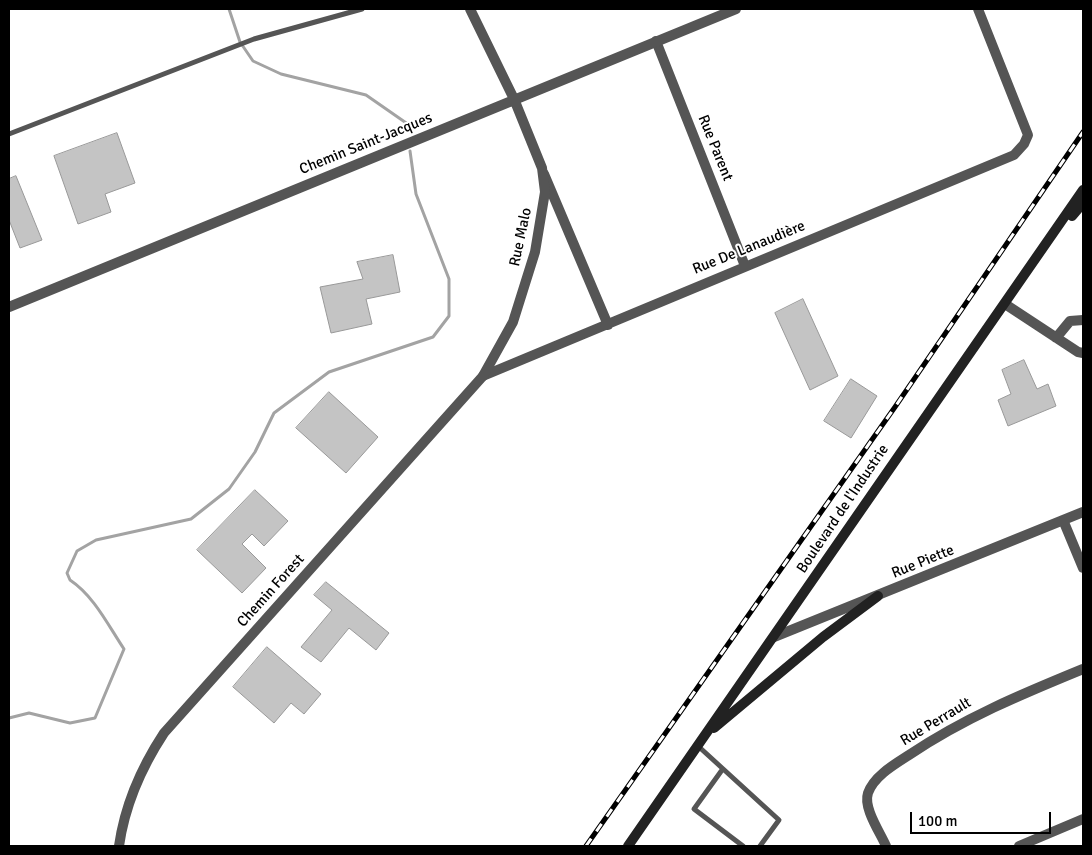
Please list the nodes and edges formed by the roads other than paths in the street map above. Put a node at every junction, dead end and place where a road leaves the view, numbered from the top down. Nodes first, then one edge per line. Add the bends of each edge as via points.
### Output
1 (362, 9) edge
2 (470, 9) edge
3 (736, 9) edge
4 (978, 9) edge
5 (656, 41) junction
6 (514, 99) junction
7 (9, 134) edge
8 (542, 168) junction
9 (1083, 190) edge
10 (1083, 203) edge
11 (745, 266) junction
12 (1031, 268) junction
13 (1005, 304) junction
14 (9, 307) edge
15 (1083, 320) edge
16 (608, 325) junction
17 (1056, 338) junction
18 (1080, 353) edge
19 (483, 376) junction
20 (1083, 512) edge
21 (1064, 520) junction
22 (1083, 568) edge
23 (878, 596) junction
24 (774, 637) junction
25 (1083, 669) edge
26 (706, 735) junction
27 (698, 746) junction
28 (722, 770) junction
29 (1083, 819) edge
30 (119, 846) edge
31 (628, 846) edge
32 (743, 846) edge
33 (760, 846) edge
34 (886, 846) edge
35 (1019, 846) edge

1 - 7 lane via 254,39
2 - 6 street, Rue Malo
3 - 5 street, Chemin Saint-Jacques
4 - 11 street, Rue De Lanaudière via 1026,128 1028,135 1024,144 1014,155
5 - 6 street, Chemin Saint-Jacques
5 - 11 street, Rue Parent
6 - 8 street, Rue Malo
6 - 14 street, Chemin Saint-Jacques
8 - 16 street
8 - 19 street, Rue Malo via 545,192 528,277 513,322
9 - 12 main road, Boulevard de l'Industrie
10 - 12 main road
11 - 16 street, Rue De Lanaudière
12 - 13 main road, Boulevard de l'Industrie
13 - 17 street
13 - 24 main road, Boulevard de l'Industrie
15 - 17 street via 1070,321
16 - 19 street, Rue De Lanaudière
17 - 18 street
19 - 30 street, Chemin Forest via 164,732 149,754 132,791
20 - 21 street, Rue Piette
21 - 22 street
21 - 23 street, Rue Piette
23 - 24 street, Rue Piette
23 - 26 main road via 823,637
24 - 26 main road, Boulevard de l'Industrie
25 - 34 street, Rue Perrault via 964,720 893,765 868,794 867,803
26 - 27 main road, Boulevard de l'Industrie
27 - 28 lane
27 - 31 main road, Boulevard de l'Industrie
28 - 32 lane via 694,808
28 - 33 lane via 779,820
29 - 35 street

